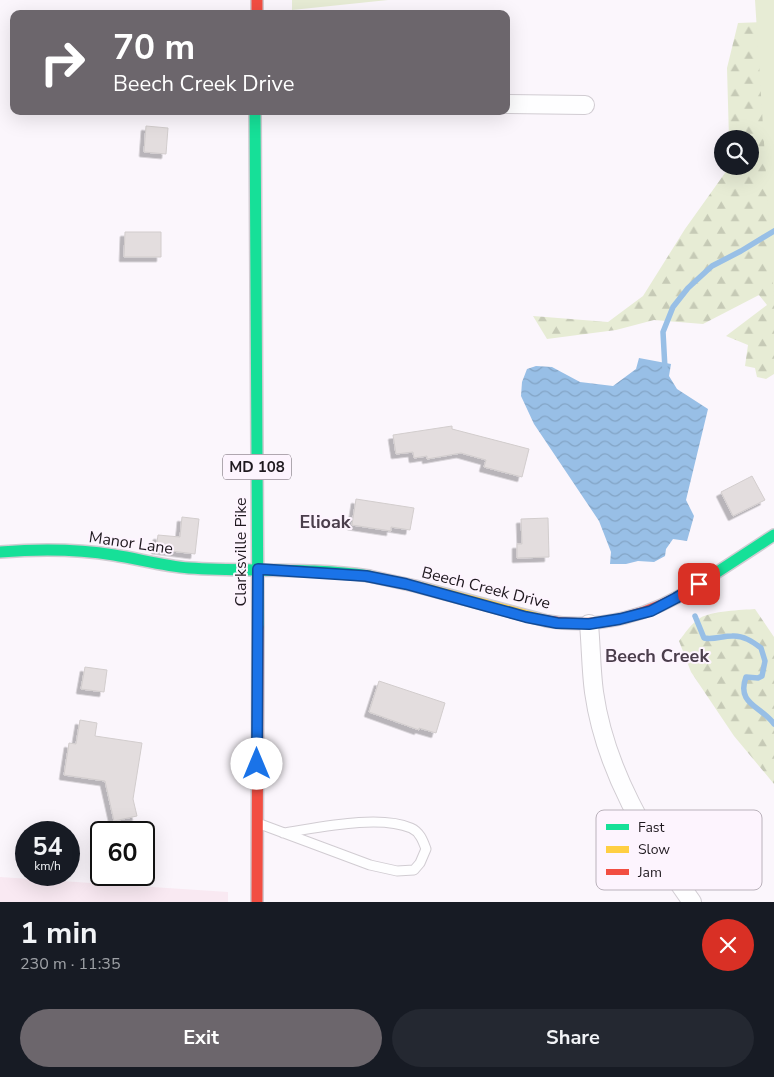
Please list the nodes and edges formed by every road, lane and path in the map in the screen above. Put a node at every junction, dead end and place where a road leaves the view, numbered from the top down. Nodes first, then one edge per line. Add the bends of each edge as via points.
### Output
1 (510, 104) edge
2 (584, 105) dead end
3 (255, 115) edge
4 (774, 535) edge
5 (0, 552) edge
6 (258, 569) junction
7 (589, 624) junction
8 (634, 810) edge
9 (257, 823) junction
10 (283, 833) junction
11 (684, 890) edge
12 (257, 902) edge
13 (692, 902) edge

1 - 2 street
3 - 6 main road, Clarksville Pike / MD 108
4 - 7 main road, Beech Creek Drive via 651,611
5 - 6 main road, Manor Lane via 23,549 111,555 187,568
6 - 7 main road, Beech Creek Drive via 366,576 526,617 557,623
6 - 9 main road, Clarksville Pike / MD 108
7 - 8 street via 594,693 602,729
9 - 10 lane
9 - 12 main road, Clarksville Pike / MD 108
10 - 10 lane via 370,865 397,871 414,870 426,849 422,837 412,828 368,821
11 - 13 street

